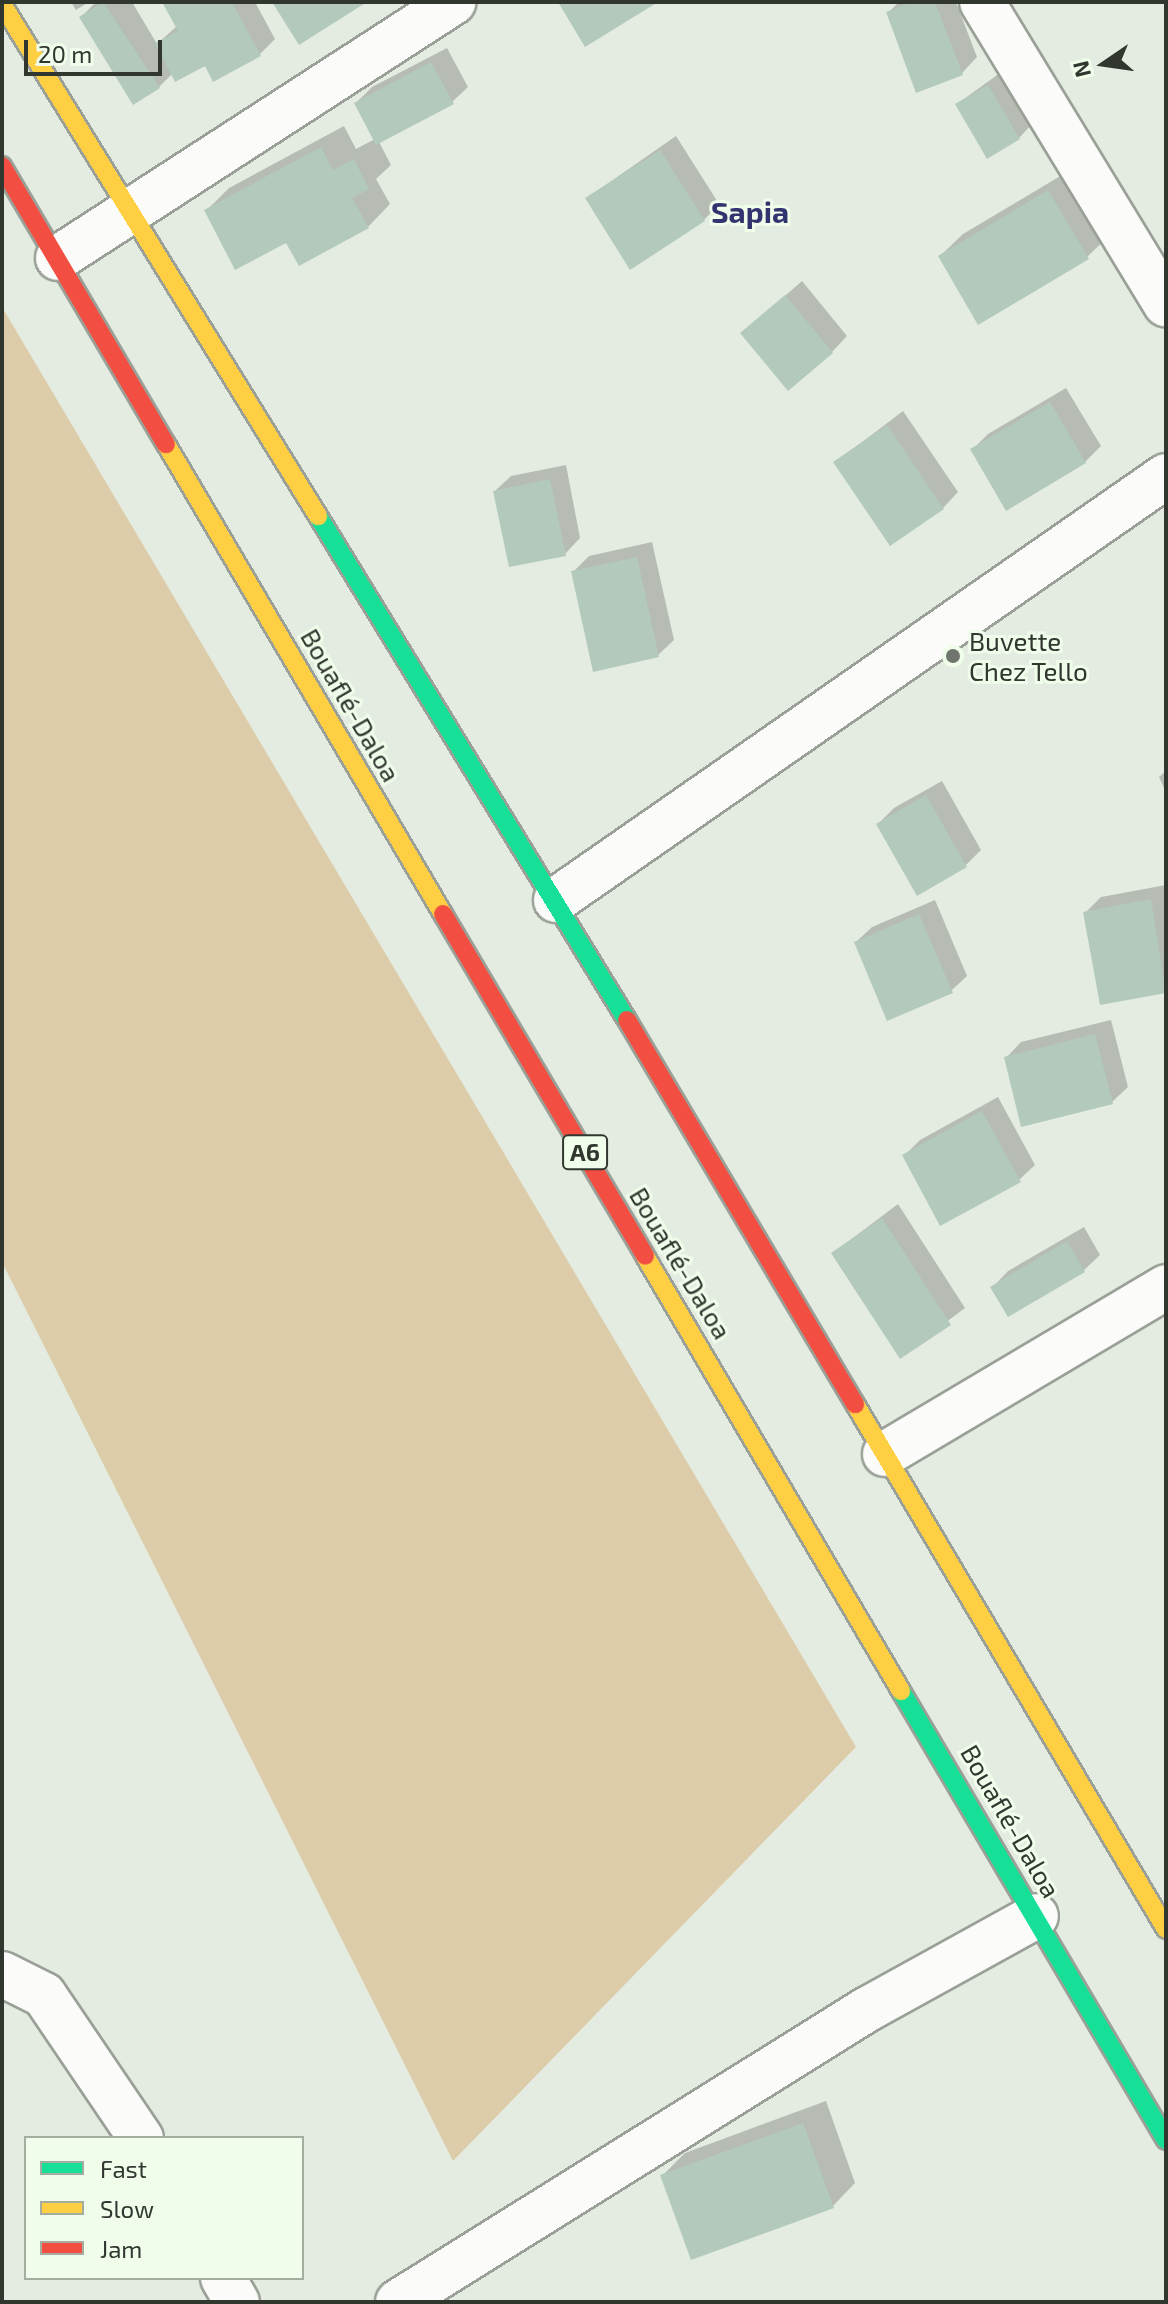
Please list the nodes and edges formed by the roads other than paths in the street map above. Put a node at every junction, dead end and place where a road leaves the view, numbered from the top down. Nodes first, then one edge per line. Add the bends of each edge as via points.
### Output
1 (453, 2) edge
2 (982, 2) edge
3 (2, 4) edge
4 (2, 166) edge
5 (126, 210) junction
6 (58, 258) junction
7 (1166, 305) edge
8 (1166, 476) edge
9 (556, 900) junction
10 (1166, 1287) edge
11 (885, 1454) junction
12 (1036, 1916) junction
13 (1166, 1929) edge
14 (2, 1974) edge
15 (140, 2136) edge
16 (1166, 2140) edge
17 (224, 2280) edge
18 (237, 2302) edge
19 (398, 2302) edge

1 - 5 street
2 - 7 street
3 - 5 highway
4 - 6 highway, Bouaflé-Daloa / A6
5 - 6 street
5 - 9 highway
6 - 12 highway, Bouaflé-Daloa / A6
8 - 9 street
9 - 11 highway
10 - 11 street
11 - 13 highway
12 - 16 highway, Bouaflé-Daloa / A6
12 - 19 street via 866,2010
14 - 15 street via 44,1995
17 - 18 street

